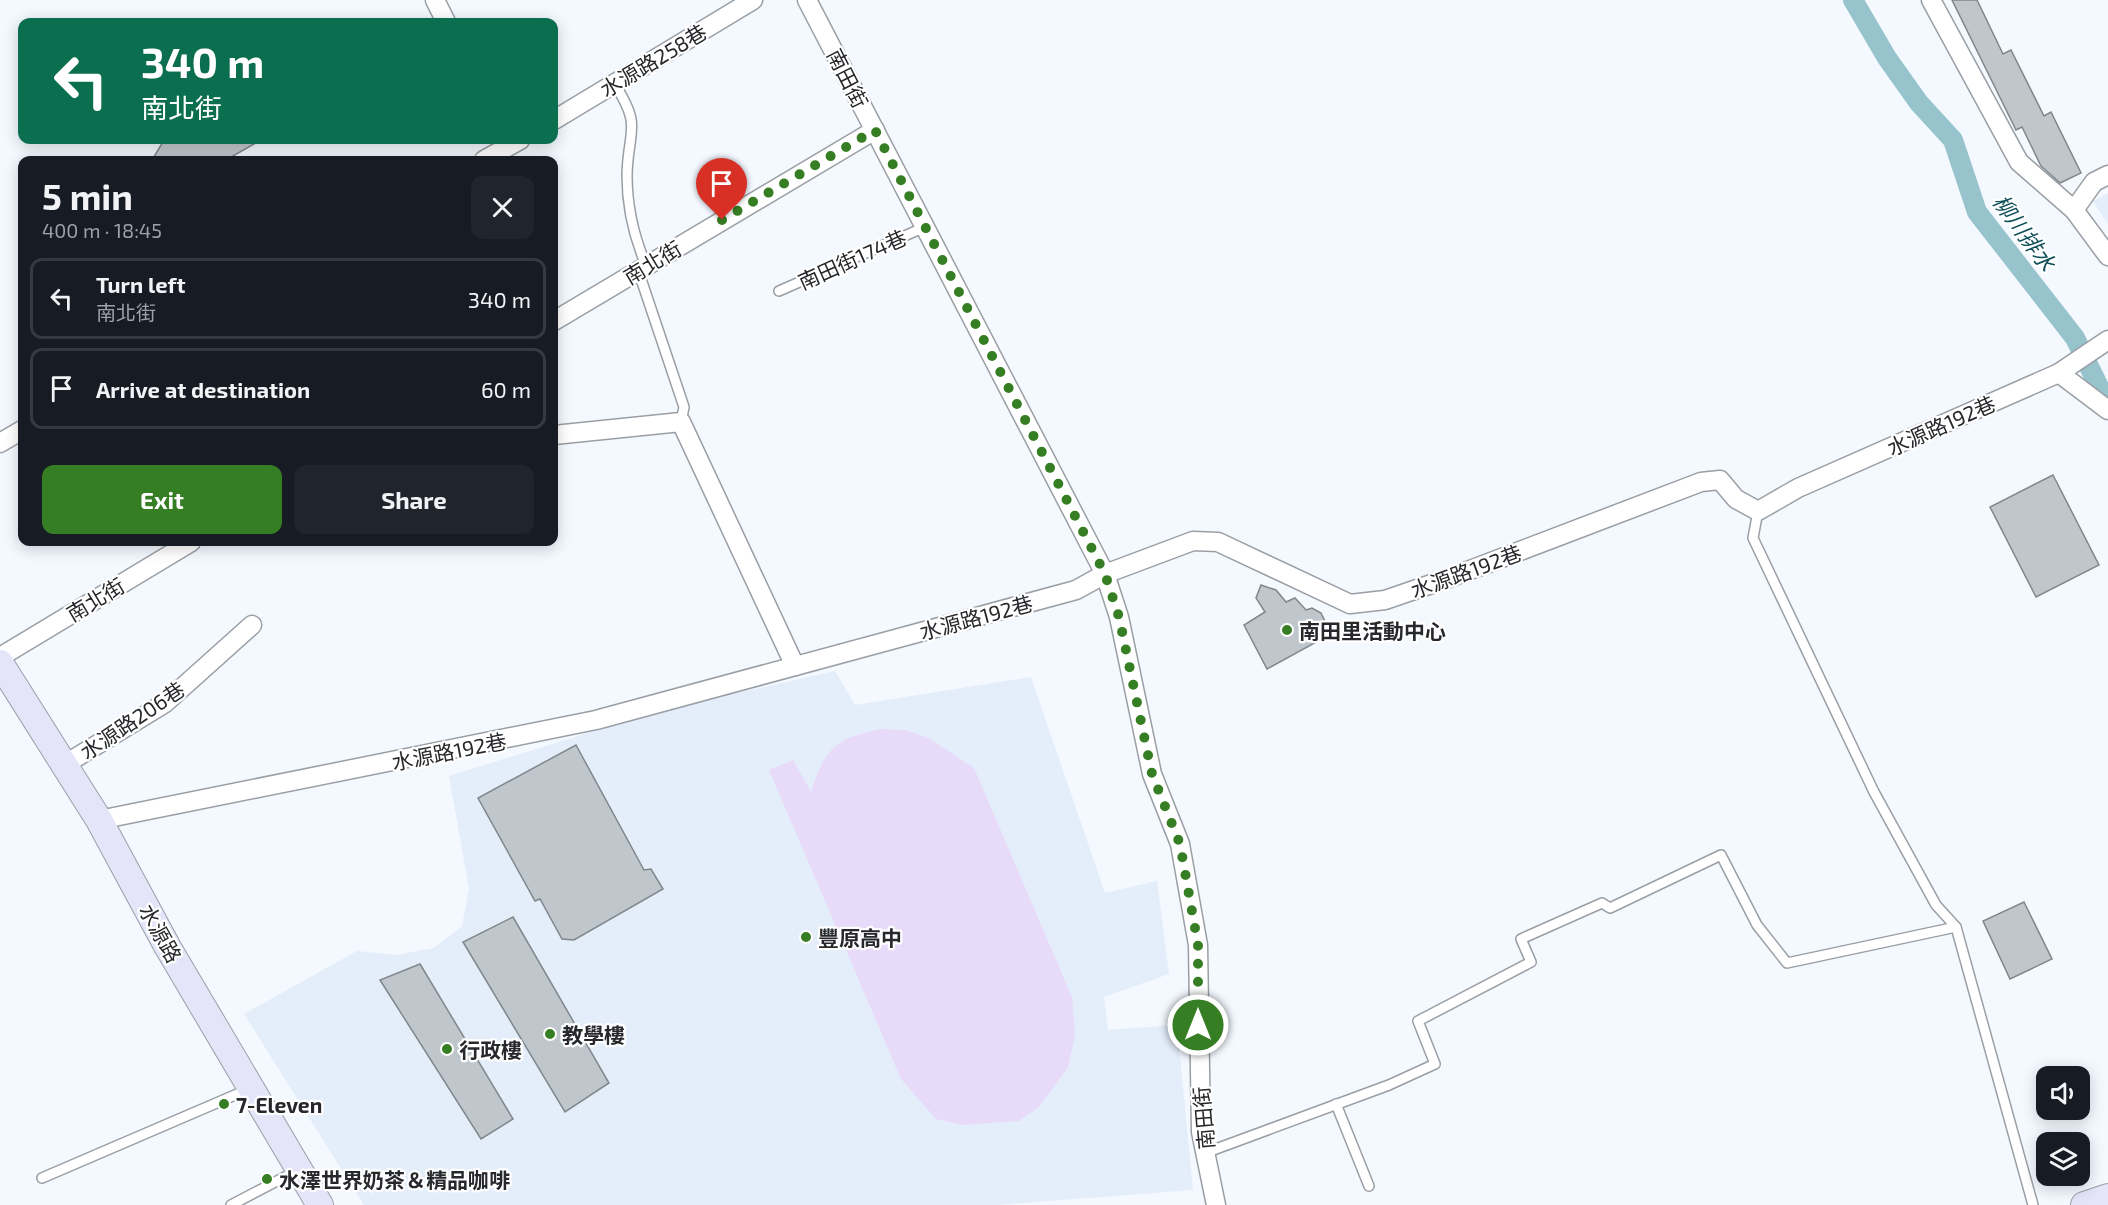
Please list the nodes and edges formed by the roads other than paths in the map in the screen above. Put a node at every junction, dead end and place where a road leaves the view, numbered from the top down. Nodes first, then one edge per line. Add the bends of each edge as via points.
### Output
1 (435, 0) edge
2 (753, 0) edge
3 (807, 0) edge
4 (1931, 0) edge
5 (444, 18) edge
6 (614, 83) junction
7 (558, 118) edge
8 (875, 130) junction
9 (510, 144) edge
10 (491, 156) edge
11 (2108, 175) edge
12 (2074, 210) junction
13 (925, 227) junction
14 (2108, 256) edge
15 (642, 268) junction
16 (779, 291) dead end
17 (558, 319) edge
18 (2108, 340) edge
19 (2059, 373) junction
20 (2108, 410) edge
21 (681, 422) junction
22 (18, 432) edge
23 (558, 435) edge
24 (0, 443) edge
25 (1758, 510) junction
26 (184, 546) edge
27 (1105, 574) junction
28 (252, 626) dead end
29 (0, 657) edge
30 (0, 663) edge
31 (795, 666) junction
32 (64, 765) junction
33 (99, 820) junction
34 (1956, 927) junction
35 (251, 1089) junction
36 (1336, 1104) junction
37 (1205, 1153) junction
38 (299, 1169) junction
39 (42, 1178) dead end
40 (1369, 1186) dead end
41 (2108, 1197) edge
42 (231, 1205) edge
43 (321, 1205) edge
44 (1216, 1205) edge
45 (2033, 1205) edge
46 (2084, 1205) edge

1 - 5 street
2 - 6 street, 水源路258巷
3 - 8 street, 南田街
4 - 12 street via 2019,162
6 - 7 street, 水源路258巷
6 - 15 lane via 633,121 627,175
8 - 13 street, 南田街
8 - 15 street, 南北街
9 - 10 street
11 - 12 street via 2094,182
12 - 14 street
13 - 16 lane, 南田街174巷
13 - 27 street, 南田街
15 - 17 street, 南北街
15 - 21 lane via 684,407
18 - 19 street, 水源路192巷
19 - 20 street
19 - 25 street, 水源路192巷 via 1798,488
21 - 23 street
21 - 31 street
22 - 24 street
25 - 27 street, 水源路192巷 via 1736,499 1720,480 1701,482 1449,578 1385,600 1350,604 1218,542 1193,541
25 - 34 lane via 1753,538 1874,792 1936,904
26 - 29 street, 南北街
27 - 31 street, 水源路192巷 via 1076,590
27 - 37 street, 南田街 via 1119,617 1152,774 1180,844 1198,945 1198,1045
28 - 32 street, 水源路206巷 via 165,703
30 - 32 street, 水源路
31 - 33 street, 水源路192巷 via 596,720
32 - 33 street, 水源路
33 - 35 street, 水源路
34 - 36 lane via 1787,963 1757,925 1721,855 1610,908 1602,903 1521,939 1531,962 1418,1021 1435,1064
34 - 45 lane
35 - 38 street, 水源路
35 - 39 lane
36 - 37 lane
36 - 40 lane
37 - 44 street, 南田街
38 - 42 lane
38 - 43 street, 水源路
41 - 46 street

